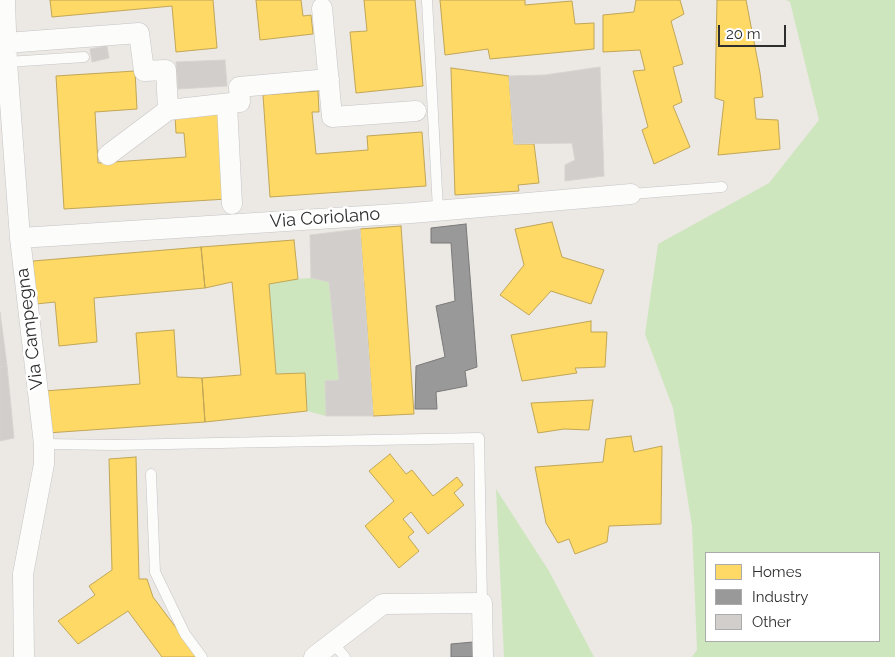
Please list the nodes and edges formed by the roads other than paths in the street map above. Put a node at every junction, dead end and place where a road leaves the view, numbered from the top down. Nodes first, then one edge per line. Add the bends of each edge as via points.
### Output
1 (5, 0) edge
2 (427, 0) edge
3 (322, 8) dead end
4 (6, 53) junction
5 (84, 57) dead end
6 (329, 79) junction
7 (227, 104) junction
8 (168, 110) junction
9 (416, 111) dead end
10 (108, 154) dead end
11 (722, 187) dead end
12 (631, 194) joint
13 (232, 204) dead end
14 (438, 210) junction
15 (20, 238) junction
16 (44, 444) junction
17 (151, 474) dead end
18 (482, 603) junction
19 (339, 650) edge
20 (24, 657) edge
21 (202, 657) edge
22 (314, 657) edge
23 (483, 657) edge

1 - 4 street, Via Campegna
2 - 14 lane
3 - 6 street
4 - 5 lane
4 - 8 street via 139,33 144,71 166,70
4 - 15 street, Via Campegna
6 - 7 street via 239,87 240,102
6 - 9 street via 332,117
7 - 8 street
7 - 13 street
8 - 10 street
11 - 12 lane
12 - 14 street, Via Coriolano
14 - 15 street, Via Coriolano
15 - 16 street, Via Campegna
16 - 18 lane via 479,438
16 - 20 street, Via Campegna via 44,464 23,574
17 - 21 lane via 154,572 185,634
18 - 19 street via 383,604
18 - 23 street
19 - 22 street

